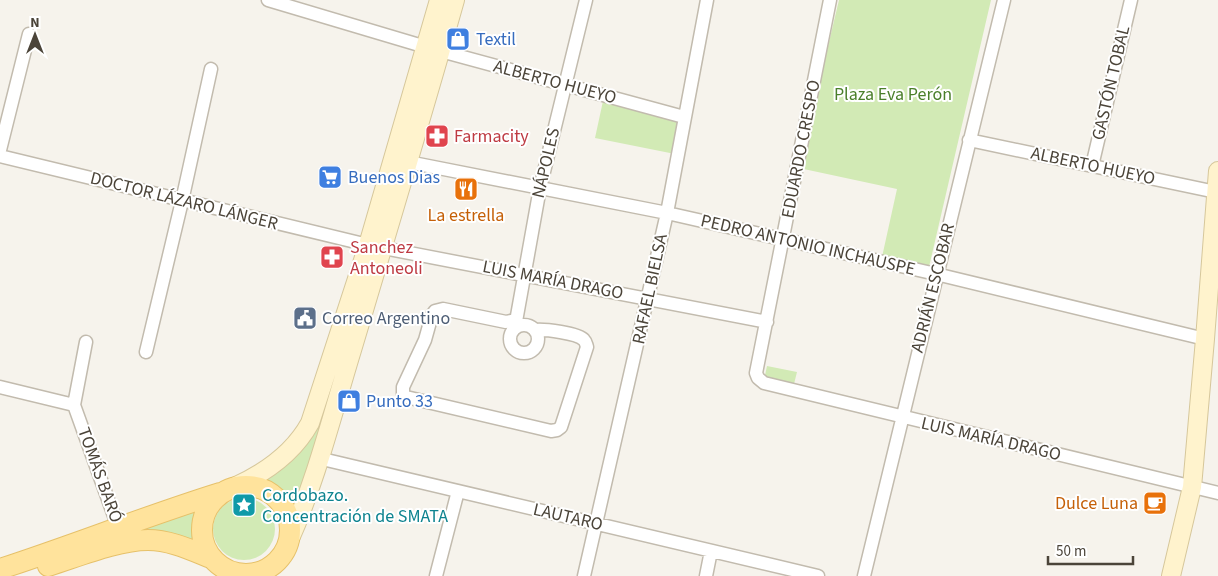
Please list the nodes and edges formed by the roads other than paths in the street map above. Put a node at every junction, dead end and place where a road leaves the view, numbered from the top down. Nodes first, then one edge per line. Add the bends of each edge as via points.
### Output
1 (268, 0) edge
2 (439, 0) edge
3 (455, 0) edge
4 (586, 0) edge
5 (706, 0) edge
6 (830, 0) edge
7 (1004, 0) edge
8 (1131, 0) edge
9 (307, 5) edge
10 (29, 34) dead end
11 (433, 49) junction
12 (210, 69) dead end
13 (564, 85) junction
14 (684, 117) junction
15 (969, 140) junction
16 (0, 150) edge
17 (0, 156) edge
18 (408, 162) junction
19 (1092, 166) junction
20 (1218, 171) edge
21 (540, 188) junction
22 (1216, 192) junction
23 (182, 201) junction
24 (666, 213) junction
25 (784, 240) junction
26 (375, 247) junction
27 (523, 274) junction
28 (936, 274) junction
29 (1213, 291) edge
30 (648, 299) junction
31 (768, 322) junction
32 (515, 324) junction
33 (535, 330) junction
34 (1206, 339) junction
35 (86, 342) dead end
36 (146, 352) dead end
37 (764, 384) joint
38 (0, 387) edge
39 (74, 405) junction
40 (902, 418) junction
41 (318, 458) junction
42 (1192, 487) junction
43 (227, 490) junction
44 (458, 491) junction
45 (1218, 493) edge
46 (596, 524) junction
47 (118, 527) junction
48 (132, 542) junction
49 (288, 546) junction
50 (711, 551) junction
51 (216, 566) edge
52 (0, 569) edge
53 (17, 576) edge
54 (284, 576) edge
55 (436, 576) edge
56 (584, 576) edge
57 (706, 576) edge
58 (818, 576) edge
59 (864, 576) edge
60 (1172, 576) edge

1 - 9 street, ALBERTO HUEYO
2 - 11 main road
3 - 11 main road
4 - 13 street, NÁPOLES
5 - 14 street, RAFAEL BIELSA
6 - 25 street, EDUARDO CRESPO
7 - 15 street, ADRIÁN ESCOBAR
8 - 19 street, GASTÓN TOBAL
9 - 11 street, ALBERTO HUEYO
10 - 16 street
11 - 13 street, ALBERTO HUEYO
11 - 18 main road
11 - 26 main road
12 - 23 street
13 - 14 street, ALBERTO HUEYO
13 - 21 street, NÁPOLES
14 - 24 street, RAFAEL BIELSA
15 - 19 street, ALBERTO HUEYO
15 - 28 street, ADRIÁN ESCOBAR
17 - 23 street, DOCTOR LÁZARO LÁNGER
18 - 21 street, PEDRO ANTONIO INCHAUSPE
18 - 26 main road
19 - 22 street, ALBERTO HUEYO
20 - 22 main road
21 - 24 street, PEDRO ANTONIO INCHAUSPE
21 - 27 street, NÁPOLES
22 - 29 main road
23 - 26 street, DOCTOR LÁZARO LÁNGER
23 - 36 street
24 - 25 street, PEDRO ANTONIO INCHAUSPE
24 - 30 street, RAFAEL BIELSA
25 - 28 street, PEDRO ANTONIO INCHAUSPE
25 - 31 street, EDUARDO CRESPO
26 - 27 street, LUIS MARÍA DRAGO
26 - 41 main road
26 - 43 main road via 304,432 270,468
27 - 30 street, LUIS MARÍA DRAGO
27 - 32 street, NÁPOLES
28 - 34 street, PEDRO ANTONIO INCHAUSPE
28 - 40 street, ADRIÁN ESCOBAR
29 - 34 main road
30 - 31 street, LUIS MARÍA DRAGO
30 - 46 street, RAFAEL BIELSA
31 - 37 street, EDUARDO CRESPO via 756,373
32 - 33 street
32 - 33 street, NÁPOLES via 510,336 511,346 523,353 535,347 538,338
32 - 33 street via 443,309 435,311 402,394 557,430 561,427 587,347 580,337
34 - 42 main road
35 - 39 street
37 - 40 street, LUIS MARÍA DRAGO
38 - 39 street
39 - 47 street, TOMÁS BARÓ
40 - 42 street, LUIS MARÍA DRAGO
40 - 59 street, ADRIÁN ESCOBAR
41 - 44 street, LAUTARO
41 - 49 main road
42 - 45 street, LUIS MARÍA DRAGO
42 - 60 main road
43 - 47 main road
43 - 49 main road via 256,487 275,496 290,522
43 - 51 main road via 209,506 201,526 204,547
44 - 46 street, LAUTARO
44 - 55 street
46 - 50 street, LAUTARO
46 - 56 street, RAFAEL BIELSA
47 - 48 street, TOMÁS BARÓ
47 - 52 main road
48 - 51 main road via 166,542 191,549
48 - 53 main road
49 - 51 main road via 275,564 250,574
49 - 54 main road
50 - 57 street
50 - 58 street, LAUTARO

